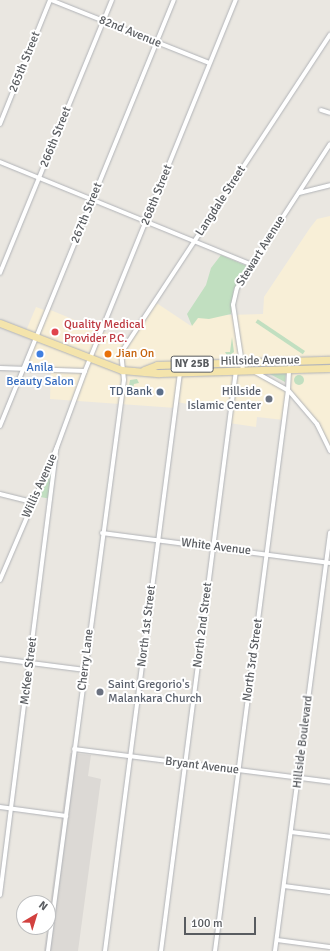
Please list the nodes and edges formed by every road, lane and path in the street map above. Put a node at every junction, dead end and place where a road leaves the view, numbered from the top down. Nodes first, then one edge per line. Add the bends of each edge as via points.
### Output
1 (51, 0) edge
2 (112, 0) edge
3 (174, 0) edge
4 (236, 0) edge
5 (103, 21) junction
6 (330, 35) edge
7 (157, 43) junction
8 (209, 63) junction
9 (321, 110) dead end
10 (330, 113) edge
11 (0, 124) edge
12 (330, 144) edge
13 (0, 162) edge
14 (39, 178) junction
15 (330, 185) edge
16 (299, 193) junction
17 (93, 200) junction
18 (146, 221) junction
19 (194, 241) junction
20 (250, 264) junction
21 (0, 274) edge
22 (0, 323) edge
23 (36, 337) junction
24 (90, 359) junction
25 (330, 360) edge
26 (242, 361) junction
27 (0, 368) edge
28 (289, 368) junction
29 (330, 368) edge
30 (23, 370) junction
31 (122, 370) junction
32 (143, 370) junction
33 (242, 370) junction
34 (85, 371) junction
35 (180, 373) junction
36 (288, 390) junction
37 (77, 391) joint
38 (0, 426) edge
39 (57, 447) junction
40 (330, 451) edge
41 (0, 494) edge
42 (32, 502) junction
43 (102, 533) junction
44 (330, 533) edge
45 (159, 540) junction
46 (213, 547) junction
47 (267, 554) junction
48 (328, 563) edge
49 (0, 580) edge
50 (0, 659) edge
51 (30, 663) junction
52 (84, 670) junction
53 (74, 749) junction
54 (130, 756) junction
55 (185, 763) junction
56 (240, 770) junction
57 (298, 778) junction
58 (330, 782) edge
59 (0, 807) edge
60 (11, 808) junction
61 (66, 816) junction
62 (291, 832) junction
63 (330, 837) edge
64 (284, 886) junction
65 (330, 892) edge
66 (0, 895) edge
67 (277, 940) junction
68 (330, 947) edge
69 (48, 951) edge
70 (105, 951) edge
71 (161, 951) edge
72 (215, 951) edge
73 (276, 951) edge

1 - 5 street, 82nd Avenue
1 - 11 street, 265th Street
2 - 5 street, 266th Street
3 - 7 street, 267th Street
4 - 8 street, 268th Street
5 - 7 street, 82nd Avenue
5 - 14 street, 266th Street
6 - 19 street, Langdale Street
7 - 8 street, 82nd Avenue
7 - 17 street, 267th Street
8 - 18 street, 268th Street
9 - 10 street
12 - 16 street, Stewart Avenue
13 - 14 street
14 - 17 street
14 - 21 street, 266th Street
15 - 16 street
16 - 20 street, Stewart Avenue
17 - 18 street
17 - 23 street, 267th Street
18 - 19 street
18 - 24 street, 268th Street
19 - 20 street
19 - 31 street, Langdale Street via 121,352
20 - 26 street, Stewart Avenue via 237,288 233,305
22 - 23 main road, Hillside Avenue / NY 25B
23 - 24 main road, Hillside Avenue / NY 25B
23 - 30 street, 267th Street
24 - 31 main road, Hillside Avenue / NY 25B
24 - 34 street, 268th Street
25 - 26 main road, Hillside Avenue / NY 25B
26 - 32 main road, Hillside Avenue / NY 25B via 157,365
26 - 33 street, Stewart Avenue
27 - 30 street
28 - 29 main road, Hillside Avenue / NY 25B
28 - 33 main road, Hillside Avenue / NY 25B
28 - 36 street, North 3rd Street
30 - 34 street
30 - 38 street, 267th Street
31 - 32 main road, Hillside Avenue / NY 25B
31 - 43 street, Cherry Lane via 124,380
32 - 35 main road, Hillside Avenue / NY 25B
33 - 35 main road, Hillside Avenue / NY 25B
33 - 36 street
33 - 46 street, North 2nd Street
34 - 37 street, 268th Street
35 - 45 street, North 1st Street
36 - 40 street via 317,424
36 - 47 street, North 3rd Street
37 - 39 street, Willis Avenue
39 - 42 street, Willis Avenue
39 - 51 street, McKee Street
41 - 42 street
42 - 49 street, Willis Avenue
43 - 45 street, White Avenue
43 - 52 street, Cherry Lane
44 - 48 street, Hillside Boulevard
45 - 46 street, White Avenue
45 - 54 street, North 1st Street
46 - 47 street, White Avenue
46 - 55 street, North 2nd Street
47 - 48 street, White Avenue
47 - 56 street, North 3rd Street
48 - 57 street, Hillside Boulevard
50 - 51 street
51 - 52 street
51 - 60 street, McKee Street
52 - 53 street, Cherry Lane
53 - 54 street, Bryant Avenue
53 - 61 street, Cherry Lane
54 - 55 street, Bryant Avenue
54 - 70 street, North 1st Street
55 - 56 street, Bryant Avenue
55 - 71 street, North 2nd Street
56 - 57 street, Bryant Avenue
56 - 72 street, North 3rd Street
57 - 58 street, Bryant Avenue
57 - 62 street, Hillside Boulevard
59 - 60 street
60 - 61 street
60 - 66 street, McKee Street
61 - 69 street, Cherry Lane
62 - 63 street
62 - 64 street, Hillside Boulevard
64 - 65 street
64 - 67 street, Hillside Boulevard
67 - 68 street
67 - 73 street, Hillside Boulevard

